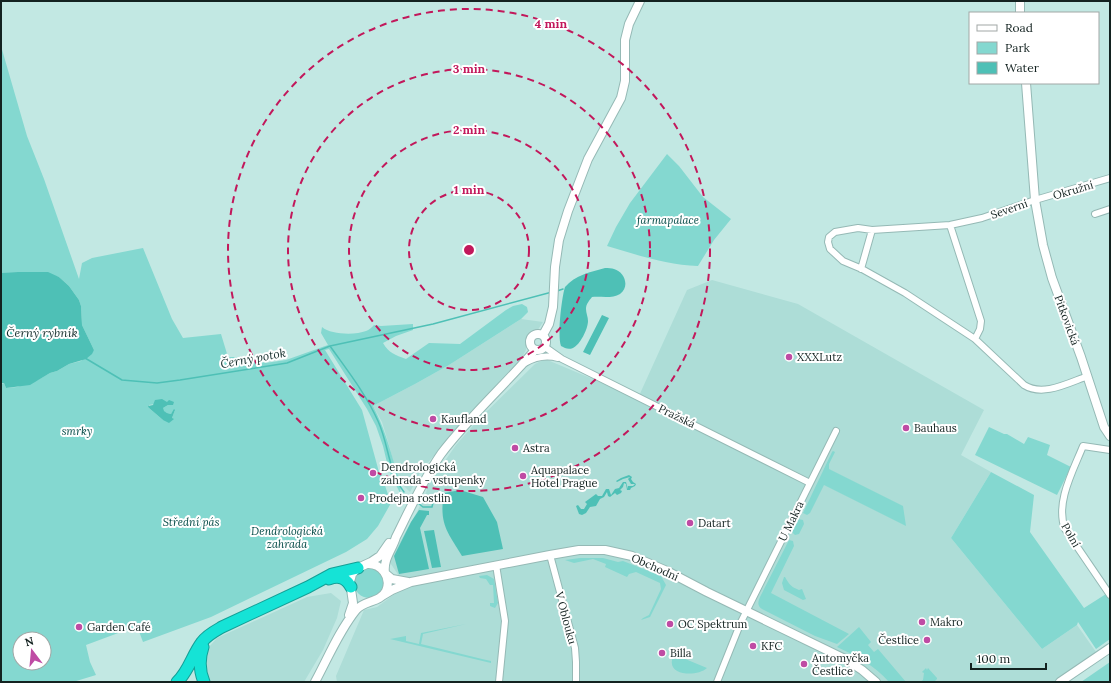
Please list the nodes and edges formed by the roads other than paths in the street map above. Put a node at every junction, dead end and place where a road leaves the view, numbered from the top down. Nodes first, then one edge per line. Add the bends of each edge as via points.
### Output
1 (640, 1) edge
2 (1020, 1) edge
3 (1020, 12) edge
4 (1026, 84) edge
5 (1110, 178) edge
6 (1035, 200) junction
7 (1110, 209) edge
8 (1095, 214) dead end
9 (950, 225) junction
10 (872, 230) junction
11 (860, 269) junction
12 (543, 335) junction
13 (974, 339) junction
14 (545, 347) junction
15 (535, 350) junction
16 (562, 359) junction
17 (520, 367) junction
18 (1088, 376) junction
19 (1107, 425) edge
20 (836, 431) dead end
21 (1110, 436) edge
22 (1110, 450) edge
23 (810, 483) junction
24 (396, 537) junction
25 (550, 555) junction
26 (496, 565) junction
27 (362, 566) junction
28 (386, 574) junction
29 (411, 582) junction
30 (308, 587) junction
31 (351, 588) junction
32 (1110, 595) edge
33 (382, 596) junction
34 (372, 601) junction
35 (747, 611) junction
36 (346, 625) junction
37 (217, 630) junction
38 (1110, 648) edge
39 (177, 682) edge
40 (204, 682) edge
41 (315, 682) edge
42 (499, 682) edge
43 (576, 682) edge
44 (717, 682) edge
45 (876, 682) edge
46 (1060, 682) edge

1 - 12 street via 624,40 625,81 621,98 588,159 558,240 550,322
2 - 3 street
4 - 6 street, Pitkovická
5 - 6 street, Okružní
6 - 9 street, Severní via 982,218
6 - 18 street, Pitkovická via 1052,278
7 - 8 street
9 - 10 street, Severní
9 - 13 street via 981,321
10 - 11 street
10 - 11 street, Severní via 858,228 835,232 829,237 830,249 842,261
11 - 13 street via 905,293
12 - 14 street via 546,340
12 - 15 street via 537,334 531,338 531,346
13 - 18 street via 1024,385 1037,391
14 - 15 street
14 - 16 street, Pražská
15 - 17 street
16 - 17 street via 539,357
16 - 23 street, Pražská
17 - 24 street via 470,419 441,454 424,480
18 - 19 street, Pitkovická
19 - 21 street, Pitkovická
20 - 23 street, U Makra
22 - 32 street, Polní via 1082,446 1064,498 1061,519 1065,529
23 - 35 street, U Makra
24 - 27 street via 380,556
24 - 28 street via 386,561
25 - 26 street, Obchodní
25 - 35 street, Obchodní via 579,550 605,550 632,556
25 - 43 street, V Oblouku via 575,648
26 - 29 street, Obchodní
26 - 42 street via 505,621
27 - 28 street via 377,566
27 - 30 highway via 336,572
27 - 31 street via 351,577
28 - 29 street, Obchodní via 392,579
28 - 33 street via 388,582
29 - 33 street, Obchodní
30 - 31 highway via 337,576 344,579
30 - 37 highway
31 - 34 street via 356,596
31 - 36 street via 353,604
33 - 34 street
34 - 36 street via 357,609
35 - 44 street, U Makra
35 - 45 street, Obchodní via 846,659
36 - 41 street
37 - 39 highway via 203,641 188,669
37 - 40 highway via 206,642 201,654 200,667
38 - 46 street

